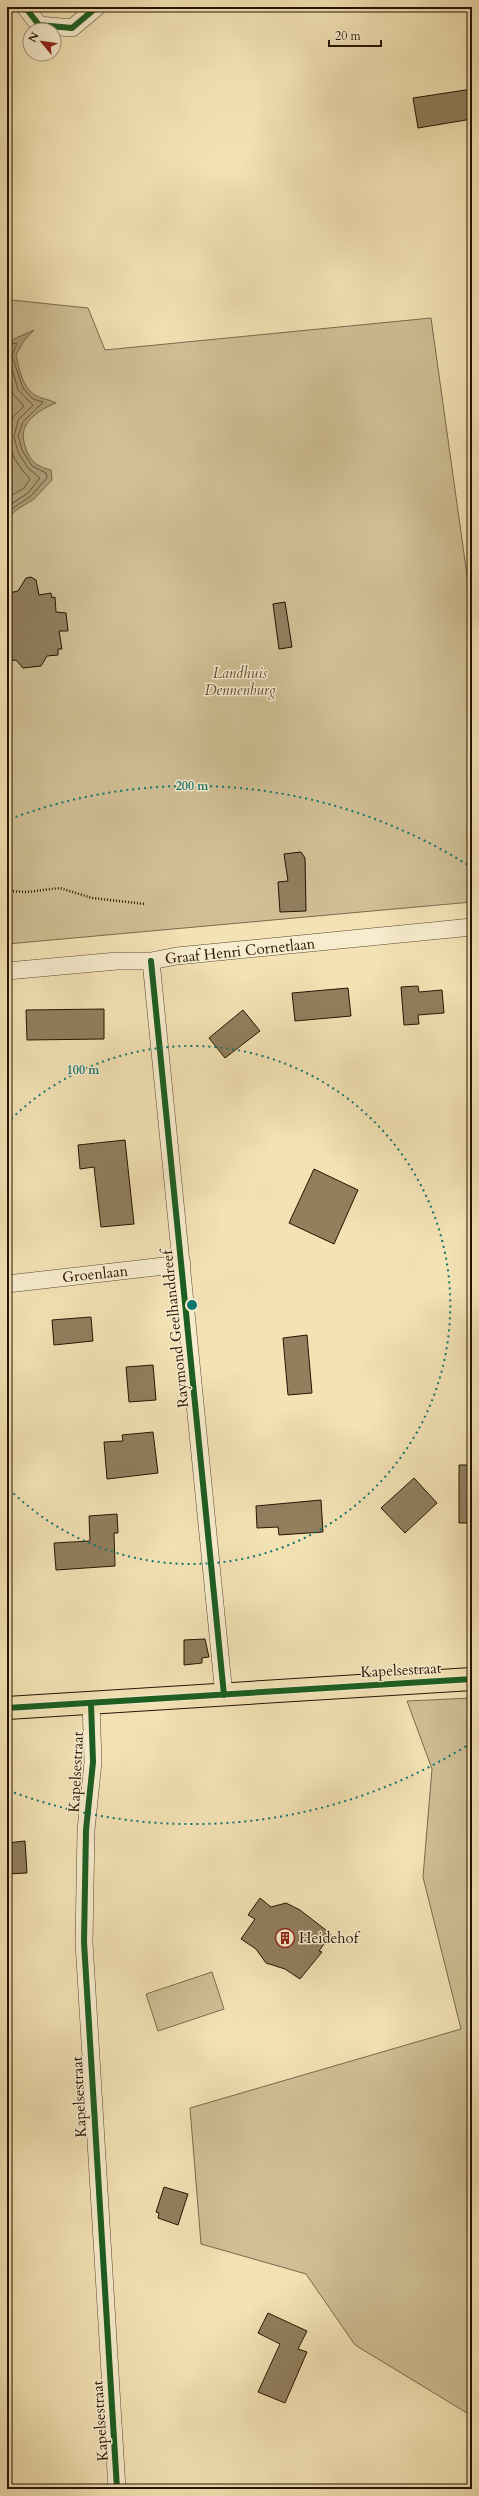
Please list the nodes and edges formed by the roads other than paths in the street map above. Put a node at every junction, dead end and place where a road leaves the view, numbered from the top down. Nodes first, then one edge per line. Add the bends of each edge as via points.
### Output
1 (25, 7) edge
2 (97, 7) edge
3 (472, 927) edge
4 (150, 961) junction
5 (7, 971) edge
6 (182, 1264) junction
7 (7, 1284) edge
8 (472, 1679) edge
9 (224, 1695) junction
10 (91, 1704) junction
11 (7, 1708) edge
12 (117, 2489) edge

1 - 2 street via 39,25 72,28
3 - 4 street, Graaf Henri Cornetlaan via 177,956
4 - 5 street, Graaf Henri Cornetlaan via 117,961
4 - 6 street, Raymond Geelhanddreef
6 - 7 street, Groenlaan
6 - 9 street, Raymond Geelhanddreef
8 - 9 main road, Kapelsestraat
9 - 10 main road, Kapelsestraat
10 - 11 main road, Kapelsestraat
10 - 12 street, Kapelsestraat via 93,1762 86,1830 84,1942

